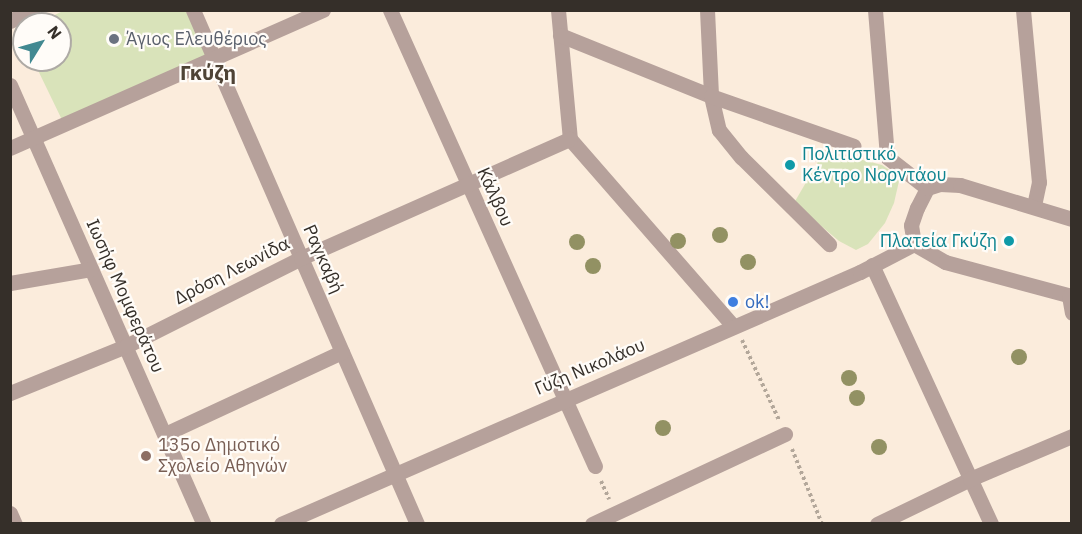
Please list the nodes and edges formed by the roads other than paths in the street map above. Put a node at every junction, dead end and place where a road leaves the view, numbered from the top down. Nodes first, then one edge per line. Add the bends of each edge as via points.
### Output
1 (33, 10) edge
2 (193, 10) edge
3 (323, 10) edge
4 (390, 10) edge
5 (558, 10) edge
6 (707, 10) edge
7 (875, 10) edge
8 (1023, 10) edge
9 (10, 21) edge
10 (560, 35) junction
11 (214, 58) junction
12 (10, 85) edge
13 (711, 96) junction
14 (34, 138) junction
15 (570, 140) junction
16 (854, 146) dead end
17 (10, 148) edge
18 (467, 183) junction
19 (927, 188) junction
20 (1034, 206) junction
21 (1071, 219) edge
22 (829, 244) dead end
23 (914, 244) junction
24 (301, 258) junction
25 (872, 265) junction
26 (91, 269) junction
27 (10, 283) edge
28 (1070, 296) edge
29 (1071, 313) edge
30 (734, 326) junction
31 (126, 346) junction
32 (342, 352) junction
33 (10, 393) edge
34 (565, 400) junction
35 (165, 434) junction
36 (786, 434) dead end
37 (1071, 436) edge
38 (595, 466) road end
39 (395, 473) junction
40 (970, 479) junction
41 (204, 524) edge
42 (281, 524) edge
43 (417, 524) edge
44 (592, 524) edge
45 (877, 524) edge
46 (991, 524) edge

1 - 9 street
2 - 11 street, Ραγκαβή
3 - 11 street
4 - 18 street, Κάλβου
5 - 10 street
6 - 13 street
7 - 19 street via 887,157
8 - 20 street via 1039,182
10 - 13 street
10 - 15 street
11 - 14 street
11 - 24 street, Ραγκαβή
12 - 14 street, Ιωσήφ Μομφεράτου
13 - 16 street
13 - 22 street via 719,130
14 - 17 street
14 - 26 street, Ιωσήφ Μομφεράτου
15 - 18 street, Δρόση Λεωνίδα
15 - 30 street
18 - 24 street, Δρόση Λεωνίδα
18 - 34 street, Κάλβου
19 - 20 street via 960,185
19 - 23 street via 911,225
20 - 21 street
23 - 25 street, Γύζη Νικολάου
23 - 28 street via 945,262
24 - 31 street, Δρόση Λεωνίδα
24 - 32 street, Ραγκαβή
25 - 30 street, Γύζη Νικολάου
25 - 40 street
26 - 27 street
26 - 31 street, Ιωσήφ Μομφεράτου
28 - 29 street
30 - 34 street, Γύζη Νικολάου
31 - 33 street, Δρόση Λεωνίδα
31 - 35 street, Ιωσήφ Μομφεράτου
32 - 35 street
32 - 39 street, Ραγκαβή
34 - 38 street, Κάλβου
34 - 39 street, Γύζη Νικολάου
35 - 41 street, Ιωσήφ Μομφεράτου
36 - 44 street
37 - 40 street
39 - 42 street, Γύζη Νικολάου
39 - 43 street, Ραγκαβή
40 - 45 street
40 - 46 street

